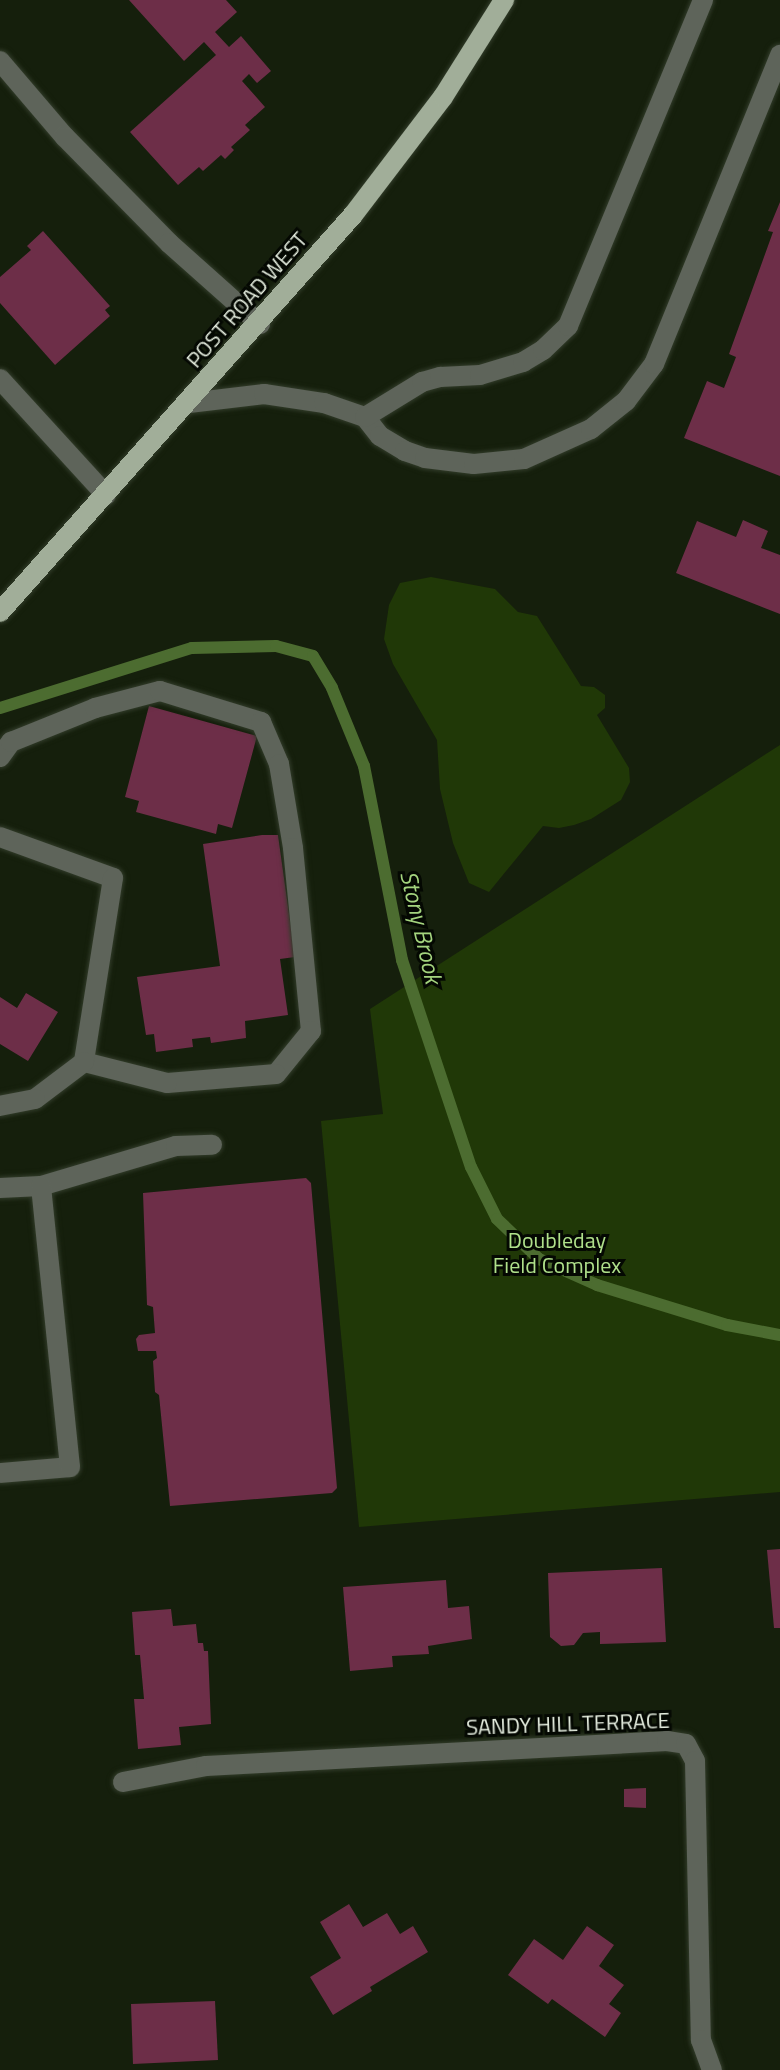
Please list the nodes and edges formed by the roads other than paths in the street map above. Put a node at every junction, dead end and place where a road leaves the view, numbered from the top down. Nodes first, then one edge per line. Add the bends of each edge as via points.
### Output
1 (504, 0) edge
2 (703, 0) edge
3 (780, 55) edge
4 (0, 61) edge
5 (260, 324) junction
6 (0, 379) edge
7 (189, 403) junction
8 (365, 417) junction
9 (106, 495) junction
10 (0, 612) edge
11 (0, 757) edge
12 (0, 837) edge
13 (84, 1062) junction
14 (0, 1106) edge
15 (212, 1145) dead end
16 (41, 1186) junction
17 (0, 1188) edge
18 (0, 1473) edge
19 (123, 1782) dead end
20 (712, 2070) edge

1 - 5 main road, POST ROAD WEST via 412,139
2 - 8 street via 568,326 523,362 480,375 422,382
3 - 8 street via 654,364 607,418 553,449 500,464 474,464 405,451 380,436
4 - 5 street via 75,148 169,243
5 - 7 main road, POST ROAD WEST
6 - 9 street
7 - 8 street via 264,394 324,403
7 - 9 main road, POST ROAD WEST
9 - 10 main road, POST ROAD WEST
11 - 13 street via 11,742 95,708 160,691 261,722 279,764 311,1031 276,1074 167,1083
12 - 13 street via 113,878
13 - 14 street via 35,1099
15 - 16 street via 176,1146
16 - 17 street
16 - 18 street via 70,1467
19 - 20 street, SANDY HILL TERRACE via 206,1766 686,1744 695,1761 701,2040

